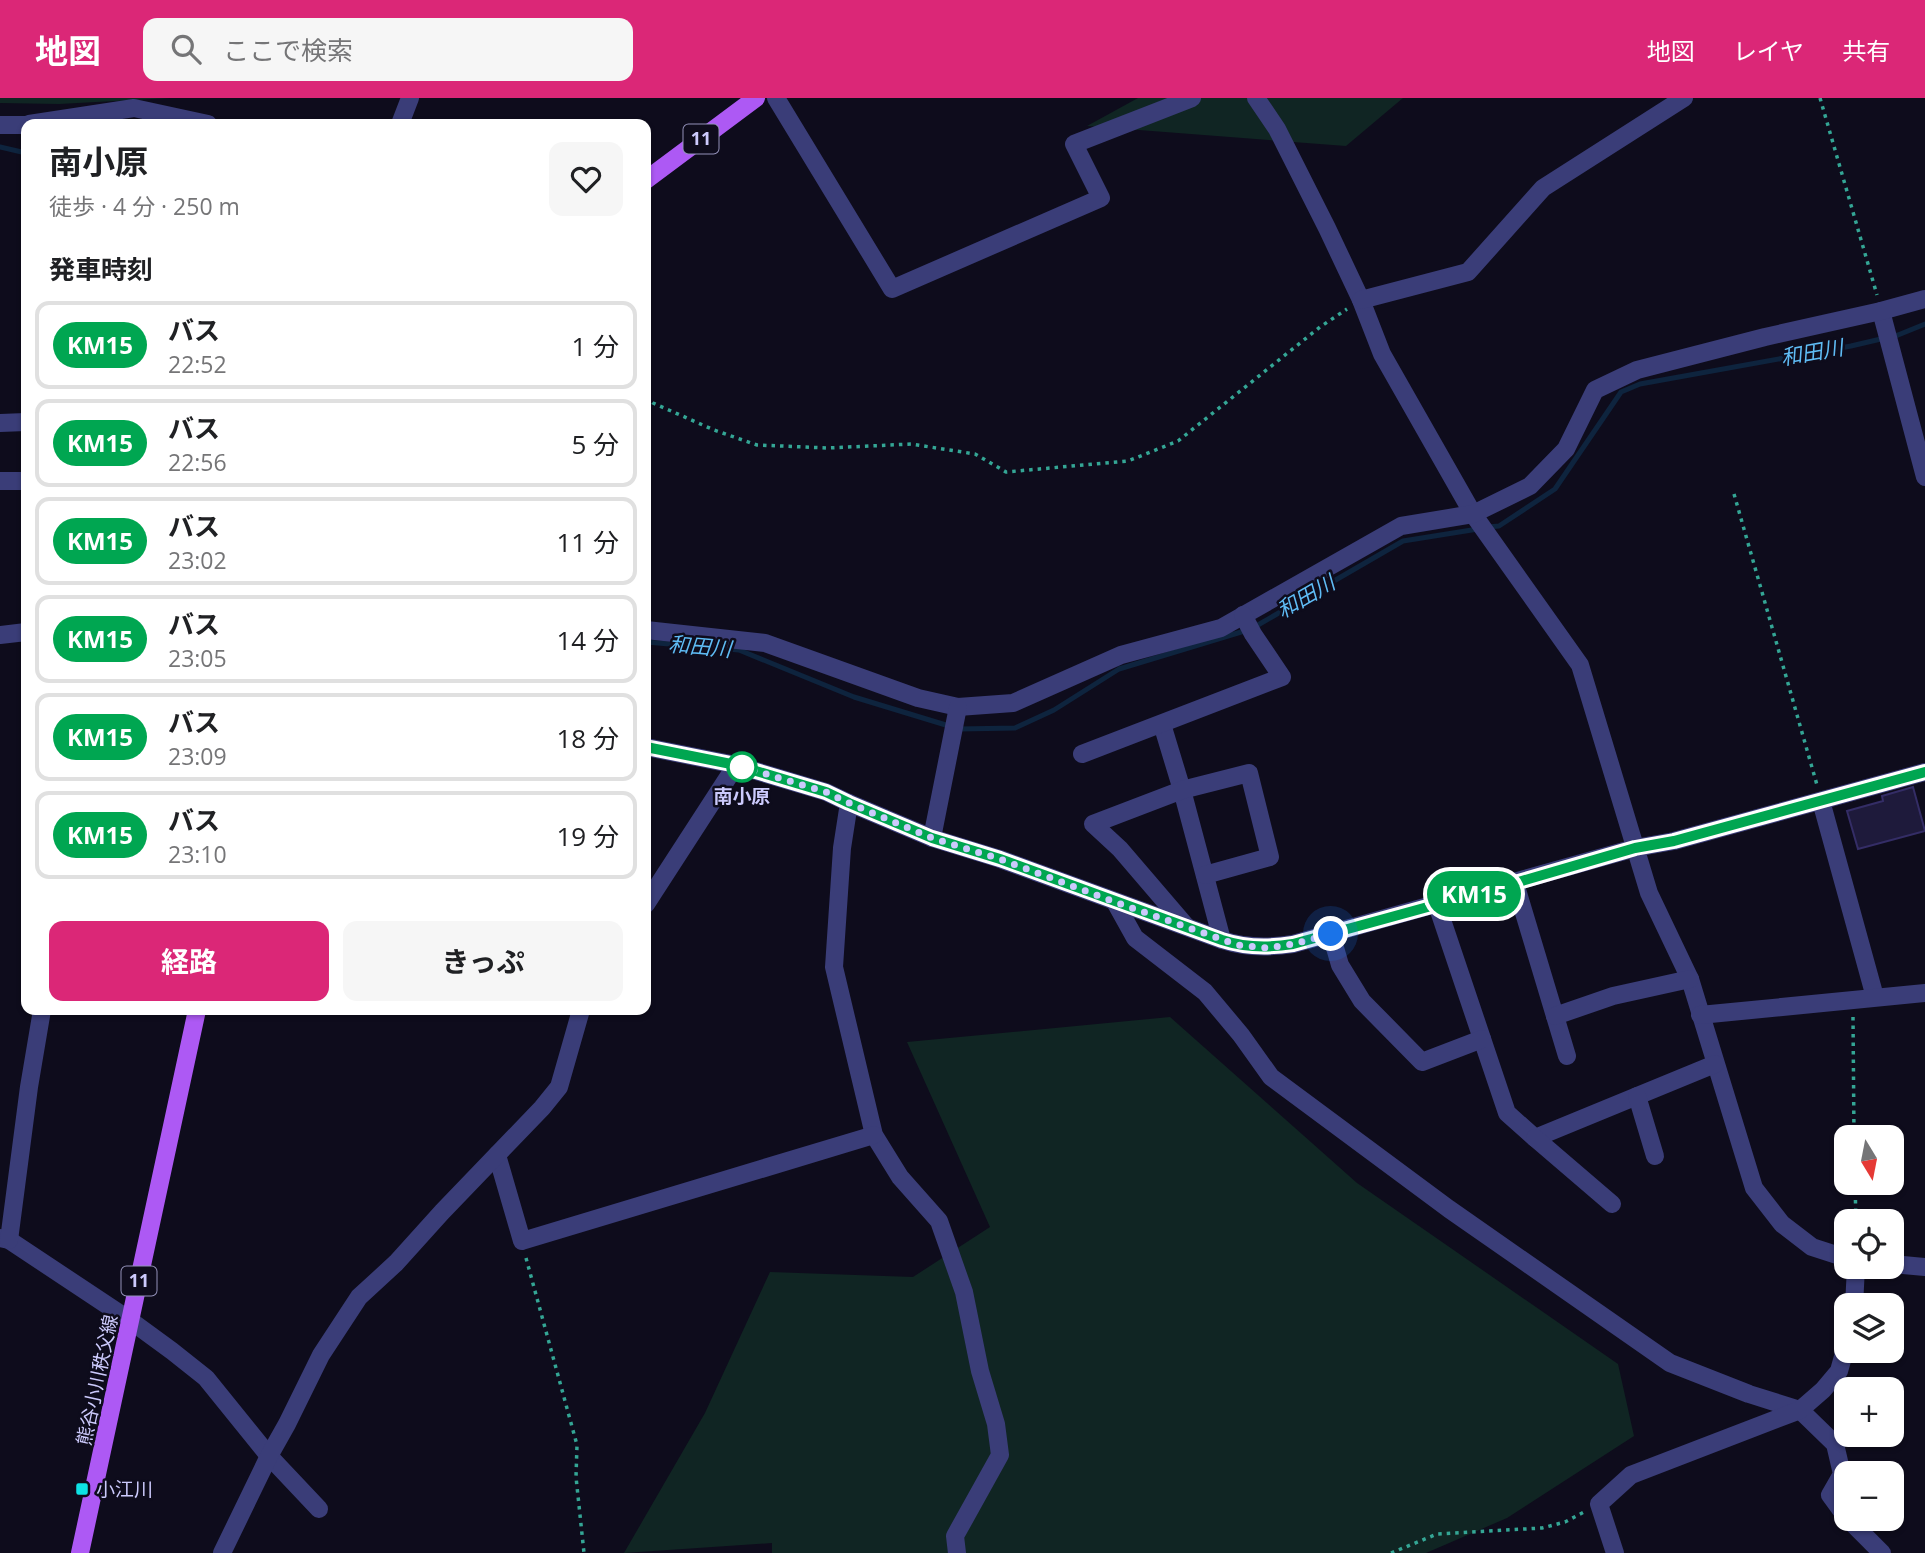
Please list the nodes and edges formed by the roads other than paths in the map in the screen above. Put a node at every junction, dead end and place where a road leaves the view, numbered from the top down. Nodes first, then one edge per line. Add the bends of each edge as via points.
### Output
1 (410, 98) edge
2 (756, 98) edge
3 (776, 98) edge
4 (1192, 98) edge
5 (1256, 98) edge
6 (1684, 98) edge
7 (65, 119) edge
8 (185, 119) edge
9 (402, 119) edge
10 (0, 125) edge
11 (21, 125) edge
12 (651, 176) edge
13 (1925, 299) edge
14 (1361, 300) junction
15 (1881, 311) junction
16 (21, 422) edge
17 (0, 423) edge
18 (1925, 477) edge
19 (0, 481) edge
20 (21, 481) edge
21 (1473, 514) junction
22 (1243, 615) junction
23 (651, 631) edge
24 (21, 633) edge
25 (0, 635) edge
26 (958, 707) junction
27 (1162, 724) junction
28 (651, 748) edge
29 (1082, 754) dead end
30 (736, 765) junction
31 (1925, 772) edge
32 (1182, 790) junction
33 (1821, 801) junction
34 (849, 803) junction
35 (932, 838) junction
36 (1635, 848) junction
37 (1205, 875) junction
38 (1515, 883) junction
39 (651, 896) edge
40 (1115, 902) junction
41 (1437, 905) junction
42 (1186, 926) junction
43 (1331, 934) junction
44 (1222, 940) junction
45 (1690, 979) junction
46 (1925, 993) edge
47 (1875, 997) junction
48 (41, 1015) edge
49 (196, 1015) edge
50 (580, 1015) edge
51 (1700, 1015) junction
52 (1555, 1016) junction
53 (1482, 1039) junction
54 (1567, 1056) dead end
55 (1715, 1064) junction
56 (1637, 1096) junction
57 (874, 1135) junction
58 (1535, 1138) junction
59 (496, 1155) junction
60 (1655, 1156) dead end
61 (1612, 1203) dead end
62 (4, 1239) edge
63 (1834, 1254) edge
64 (1904, 1265) edge
65 (1925, 1267) edge
66 (131, 1321) junction
67 (1841, 1363) edge
68 (1800, 1410) junction
69 (269, 1456) junction
70 (1839, 1461) edge
71 (319, 1509) dead end
72 (1860, 1531) edge
73 (80, 1553) edge
74 (222, 1553) edge
75 (957, 1553) edge
76 (1615, 1553) edge
77 (1882, 1553) edge

1 - 9 street
2 - 12 main road, 11
3 - 4 street via 892,289 1101,198 1073,144
5 - 14 street via 1277,129
6 - 14 street via 1543,188 1468,272
7 - 8 street via 134,108
10 - 11 street
13 - 15 street
14 - 21 street via 1382,354
15 - 18 street
15 - 21 street via 1637,370 1595,390 1566,449 1530,486
16 - 17 street
19 - 20 street
21 - 22 street via 1401,526
21 - 36 street via 1580,665
22 - 26 street via 1221,628 1121,655 1013,703
22 - 27 street via 1282,677
23 - 26 street via 765,643 918,698
24 - 25 street
26 - 35 street
27 - 29 street
27 - 32 street
28 - 30 street
30 - 34 street
30 - 39 street
31 - 33 street
32 - 37 street
32 - 37 street via 1249,773 1270,857
32 - 42 street via 1093,824
33 - 36 street
33 - 47 street
34 - 35 street
34 - 57 street via 834,967
35 - 40 street
36 - 38 street
36 - 45 street via 1649,893
37 - 44 street
38 - 41 street
38 - 52 street
40 - 42 street
40 - 68 street via 1135,938 1205,992 1271,1077 1449,1209 1670,1363
41 - 43 street
41 - 53 street
42 - 44 street
43 - 44 street via 1268,948
43 - 53 street via 1340,964 1362,1001 1422,1062
45 - 51 street
45 - 52 street via 1613,996
46 - 47 street
47 - 51 street
48 - 62 street
49 - 66 main road, 熊谷小川秩父線 / 11
50 - 59 street via 559,1087
51 - 55 street
52 - 54 street
53 - 58 street via 1507,1113
55 - 56 street
55 - 63 street via 1754,1188 1782,1224 1812,1247
56 - 58 street
56 - 60 street
57 - 59 street via 522,1241
57 - 75 street via 900,1177 939,1221 964,1292 996,1424 1000,1455 956,1536
58 - 61 street
59 - 69 street via 359,1297 321,1356
62 - 66 street
64 - 65 street
66 - 69 street via 206,1378
66 - 73 main road, 熊谷小川秩父線 / 11
67 - 68 street via 1823,1390
68 - 70 street via 1835,1444
68 - 76 street via 1631,1475 1599,1504
69 - 71 street
69 - 74 street
72 - 77 street

